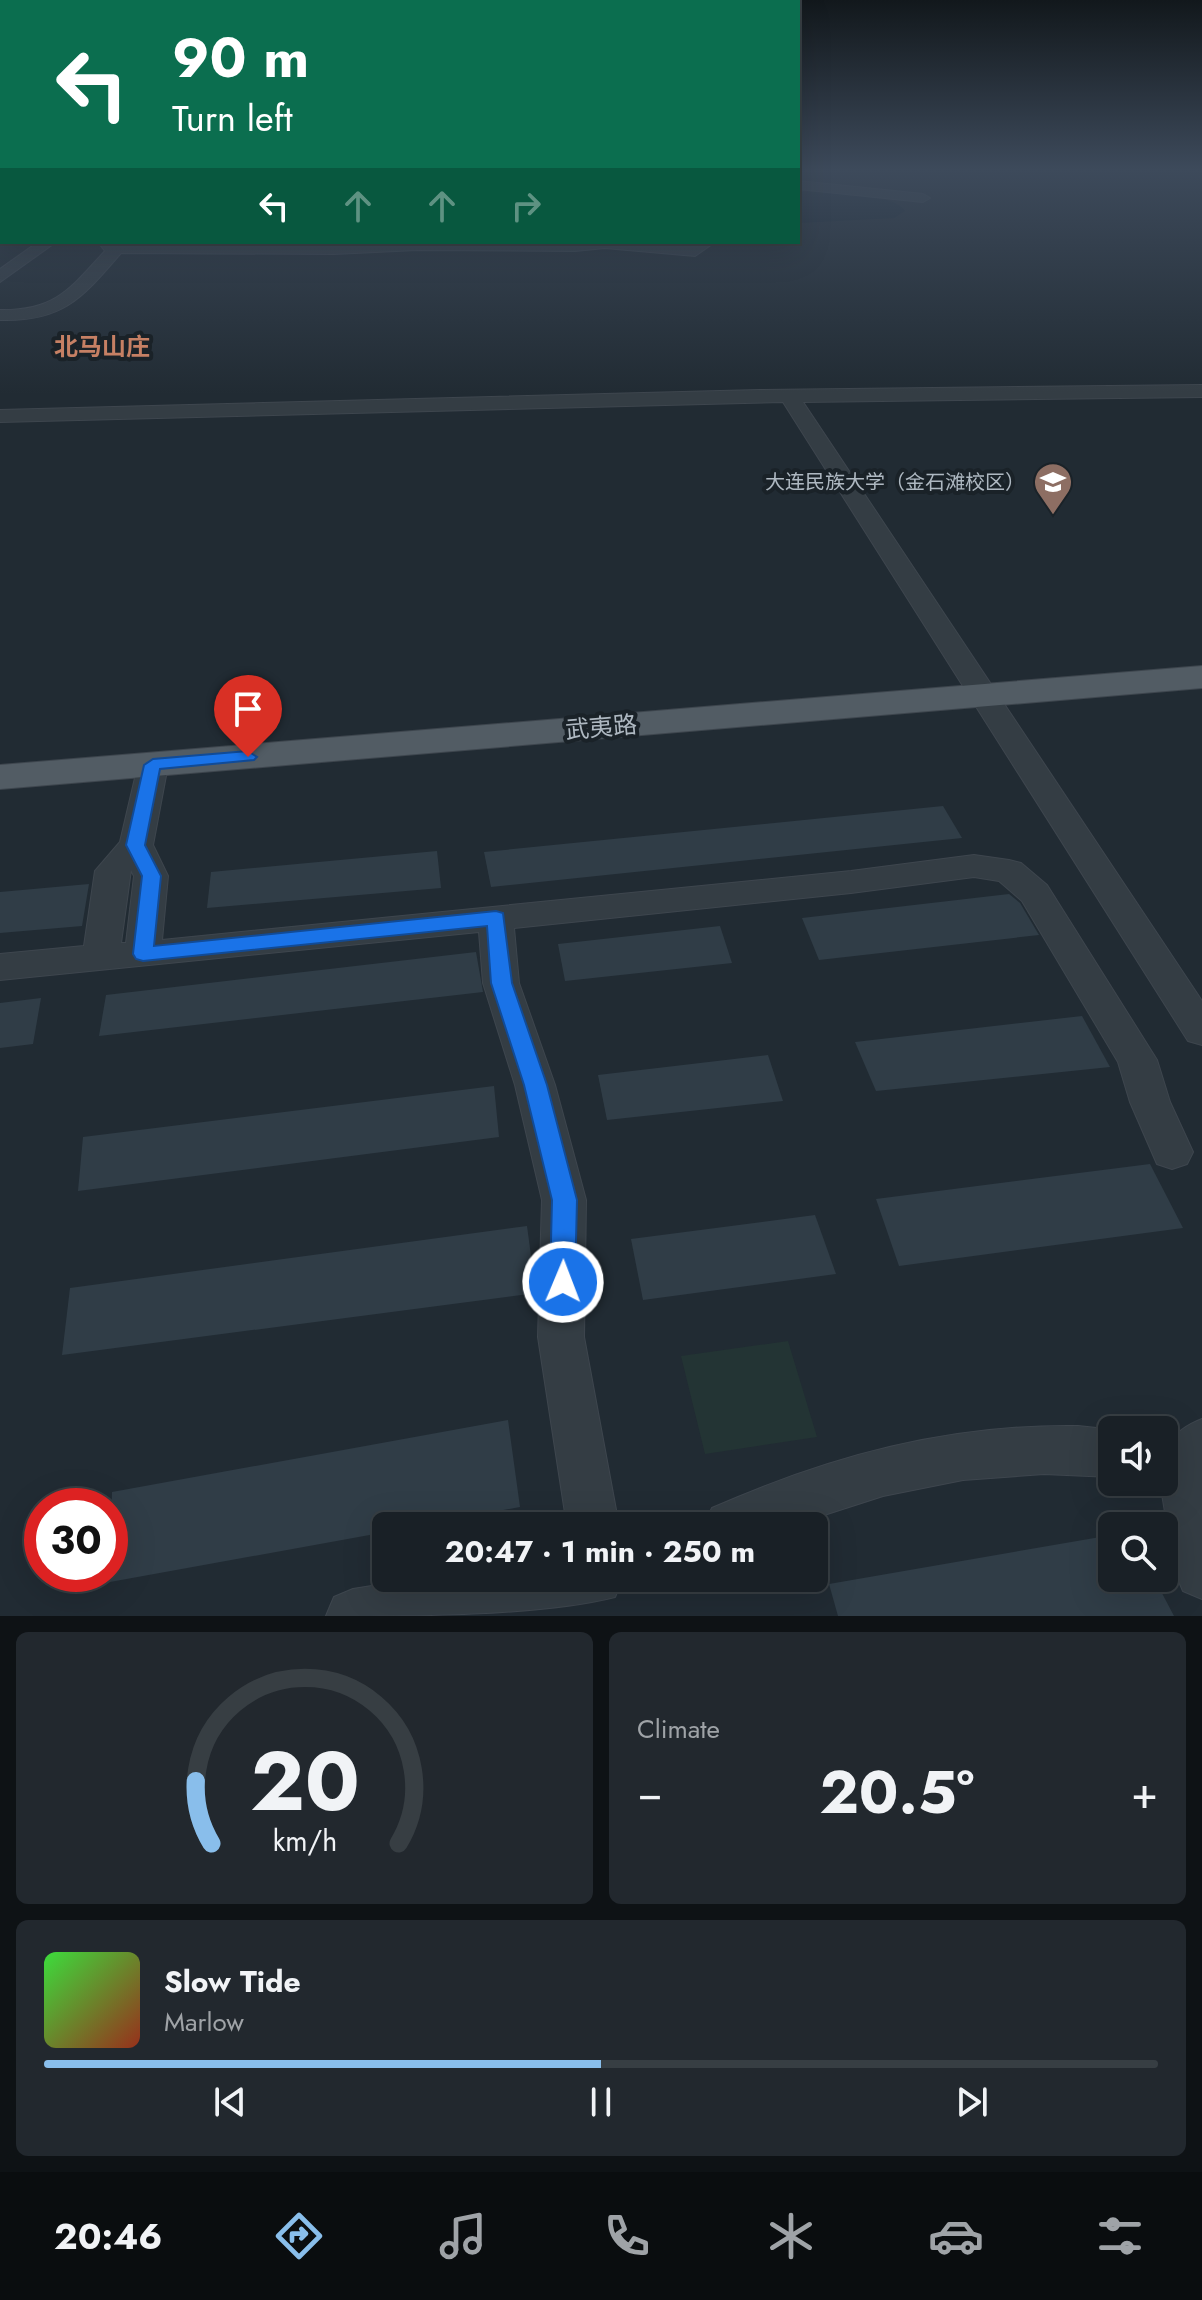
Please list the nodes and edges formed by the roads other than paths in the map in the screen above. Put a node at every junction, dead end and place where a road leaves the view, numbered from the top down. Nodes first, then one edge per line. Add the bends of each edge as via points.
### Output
1 (45, 244) edge
2 (493, 244) edge
3 (622, 244) edge
4 (704, 244) edge
5 (111, 245) edge
6 (256, 246) edge
7 (0, 277) edge
8 (0, 315) edge
9 (1202, 391) edge
10 (790, 397) junction
11 (0, 416) edge
12 (1202, 677) edge
13 (984, 695) junction
14 (153, 765) junction
15 (0, 777) edge
16 (136, 845) junction
17 (496, 918) junction
18 (143, 954) junction
19 (101, 957) junction
20 (0, 967) edge
21 (1202, 1031) edge
22 (1172, 1152) dead end
23 (1098, 1450) edge
24 (1188, 1473) edge
25 (591, 1512) edge
26 (760, 1512) edge
27 (1202, 1572) edge
28 (506, 1592) edge
29 (353, 1616) edge

1 - 7 street
2 - 6 street
3 - 4 street via 695,251
5 - 6 street
5 - 8 street via 63,305 33,314
9 - 10 street
10 - 11 street
10 - 13 street
12 - 13 main road, 武夷路
13 - 14 main road, 武夷路
13 - 21 street
14 - 15 main road, 武夷路
14 - 16 street
16 - 18 street via 151,876
16 - 19 street via 112,871
17 - 18 street
17 - 22 street via 974,866 1009,871 1035,893 1137,1060
17 - 25 street via 501,983 535,1085 564,1200 561,1337
18 - 19 street
19 - 20 street
23 - 26 street via 1002,1451 902,1465
24 - 27 street
28 - 29 street

